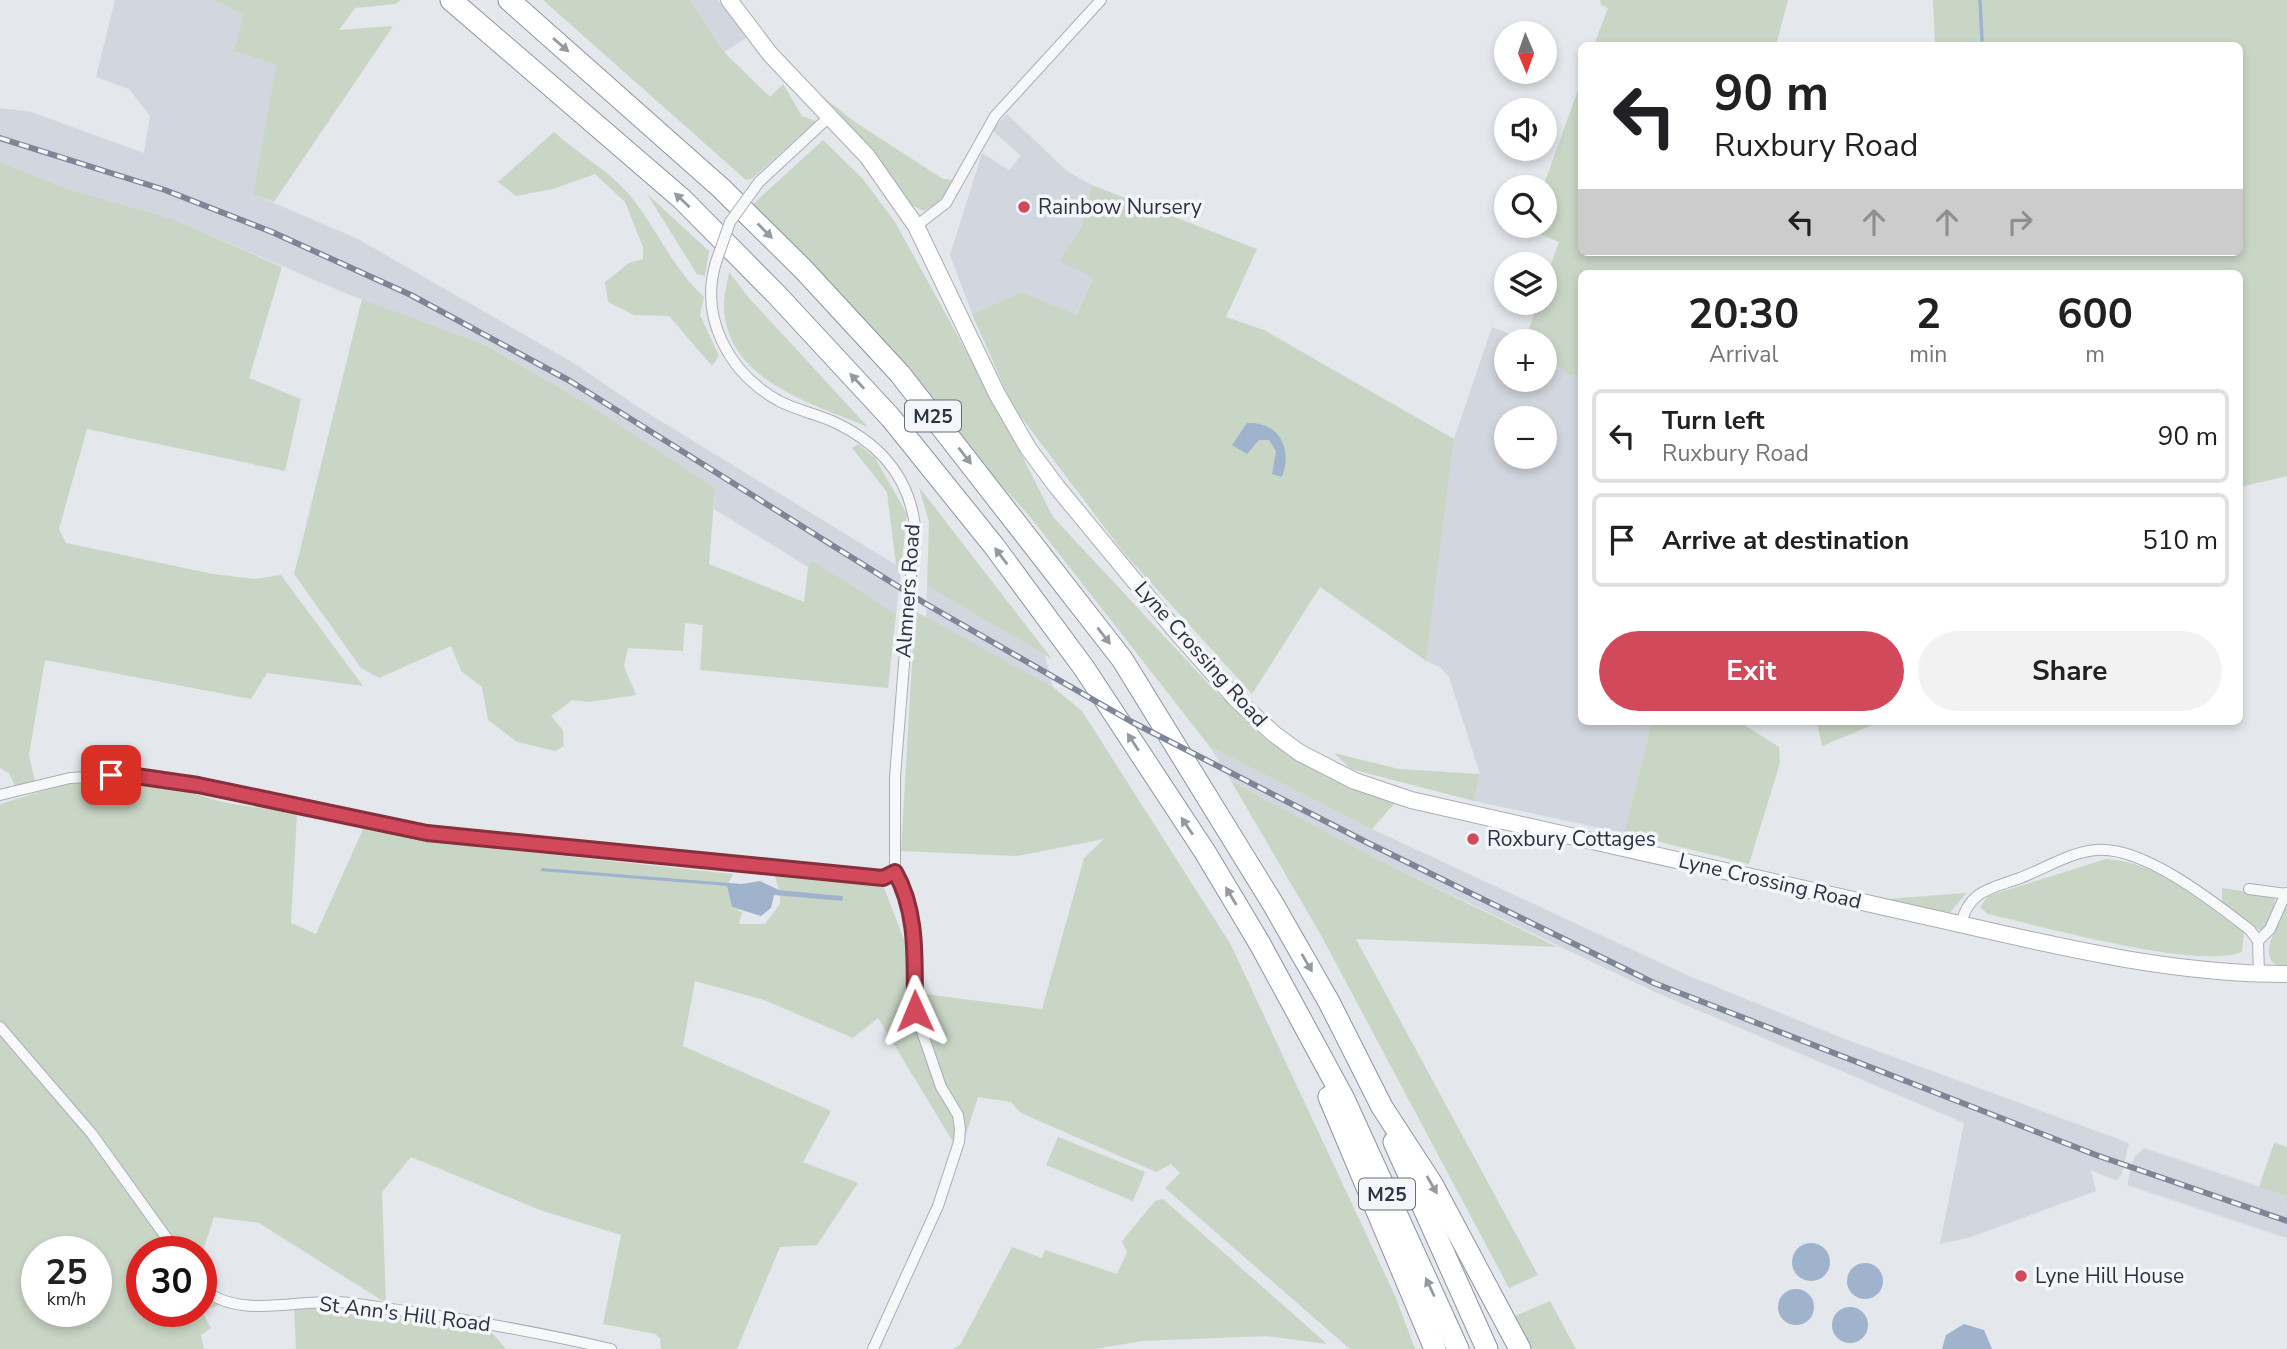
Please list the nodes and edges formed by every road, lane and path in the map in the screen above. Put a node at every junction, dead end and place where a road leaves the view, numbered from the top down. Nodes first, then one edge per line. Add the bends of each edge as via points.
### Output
1 (451, 0) edge
2 (509, 0) edge
3 (729, 0) edge
4 (1101, 0) edge
5 (830, 116) junction
6 (916, 226) junction
7 (0, 795) edge
8 (895, 872) junction
9 (2249, 890) dead end
10 (2286, 893) edge
11 (1961, 924) junction
12 (2258, 940) junction
13 (2259, 974) junction
14 (2287, 974) edge
15 (0, 1027) edge
16 (1311, 1041) junction
17 (1382, 1107) junction
18 (165, 1236) edge
19 (217, 1298) edge
20 (611, 1349) edge
21 (873, 1349) edge
22 (1435, 1349) edge
23 (1458, 1349) edge
24 (1487, 1349) edge
25 (1520, 1349) edge

16 -> 1 highway, M25 via 1205,852 1084,668 891,418 682,199
2 -> 17 highway, M25 via 721,188 804,270 900,374 945,431 1122,659 1273,904
3 - 5 street, Lyne Crossing Road via 770,54
4 - 6 street via 995,116 946,203
5 - 6 street, Lyne Crossing Road via 867,156
5 - 8 street, Almners Road, bridge via 759,182 730,222 711,287 713,313 726,352 750,380 780,402 865,439 889,460 913,505 895,778
6 - 11 street, Lyne Crossing Road via 997,394 1049,478 1235,698 1300,753 1354,780 1411,800
7 - 8 street via 70,778 129,775 427,833 883,878
8 - 21 street via 908,894 914,931 915,1011 960,1129 938,1206
9 - 10 street
10 - 12 street via 2270,929
11 - 12 street via 1966,907 1983,891 2078,853 2114,849 2152,863
11 - 13 street, Lyne Crossing Road via 2154,965
12 - 13 street
13 - 14 street, Lyne Crossing Road
15 - 18 street via 92,1134
16 - 22 highway via 1332,1107
23 -> 16 highway, M25 via 1344,1100
17 - 24 highway, M25 via 1396,1150
17 -> 25 highway via 1432,1184
19 - 20 street, St Ann's Hill Road via 258,1305 336,1302 479,1321

